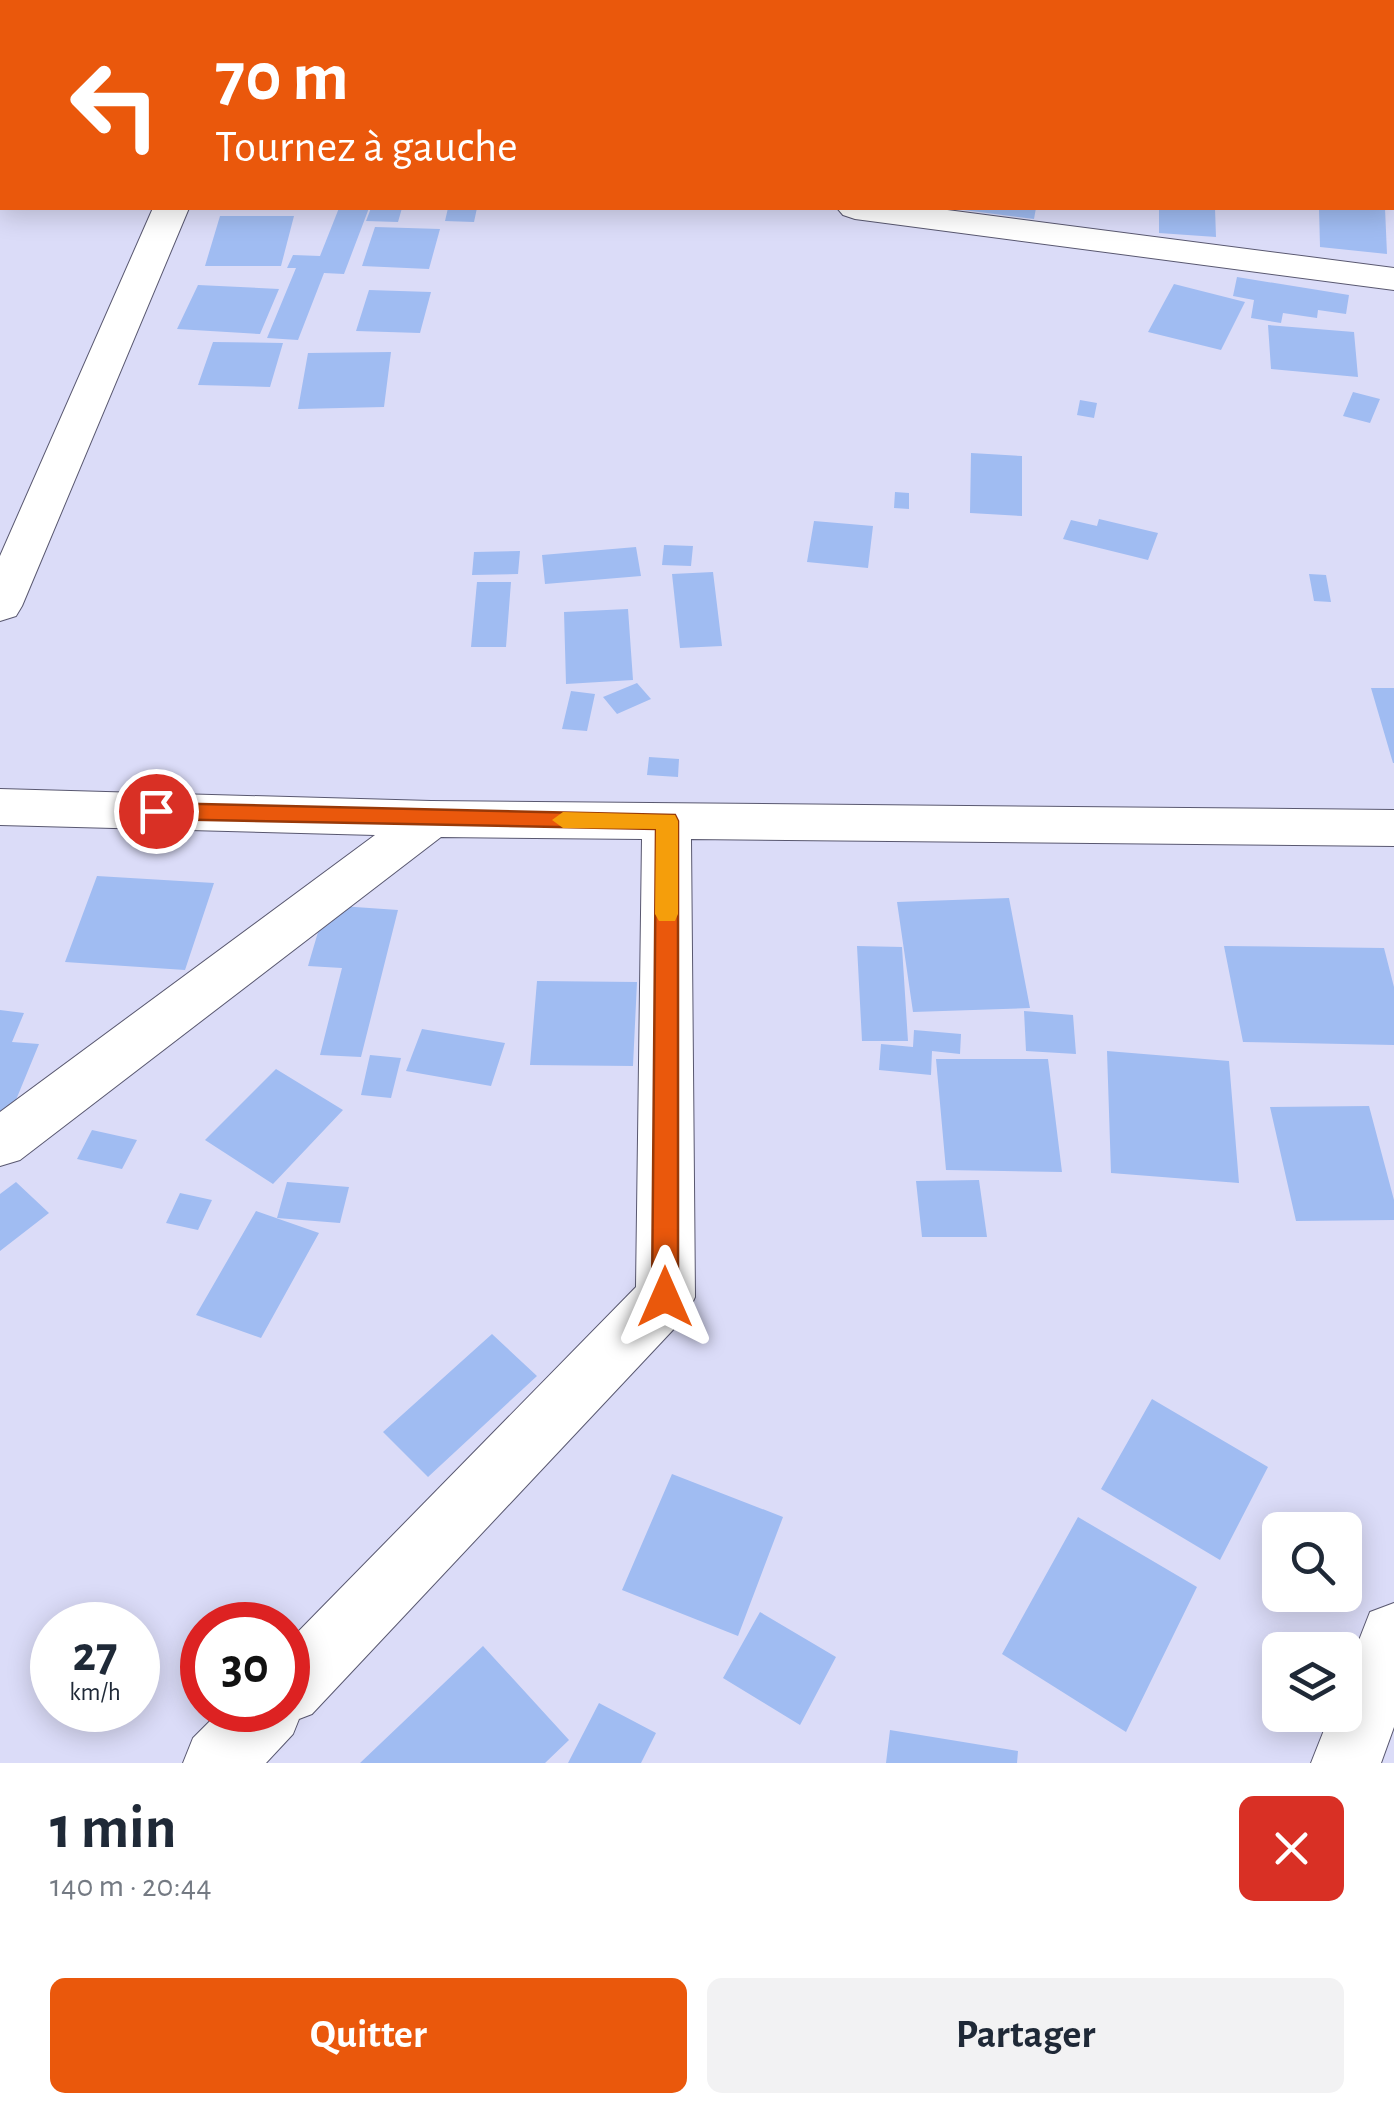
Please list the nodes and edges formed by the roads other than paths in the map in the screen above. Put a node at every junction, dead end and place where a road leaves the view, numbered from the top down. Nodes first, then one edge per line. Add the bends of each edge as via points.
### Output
1 (170, 210) edge
2 (870, 210) edge
3 (1394, 279) edge
4 (0, 606) edge
5 (0, 807) edge
6 (431, 819) junction
7 (667, 821) junction
8 (1394, 828) edge
9 (0, 1142) edge
10 (1394, 1636) edge
11 (310, 1667) edge
12 (248, 1732) edge
13 (218, 1763) edge
14 (1346, 1763) edge

1 - 4 street
2 - 3 street
5 - 6 street
6 - 7 street
6 - 9 street
7 - 8 street
7 - 11 street via 665,1297
10 - 14 street
12 - 13 street

